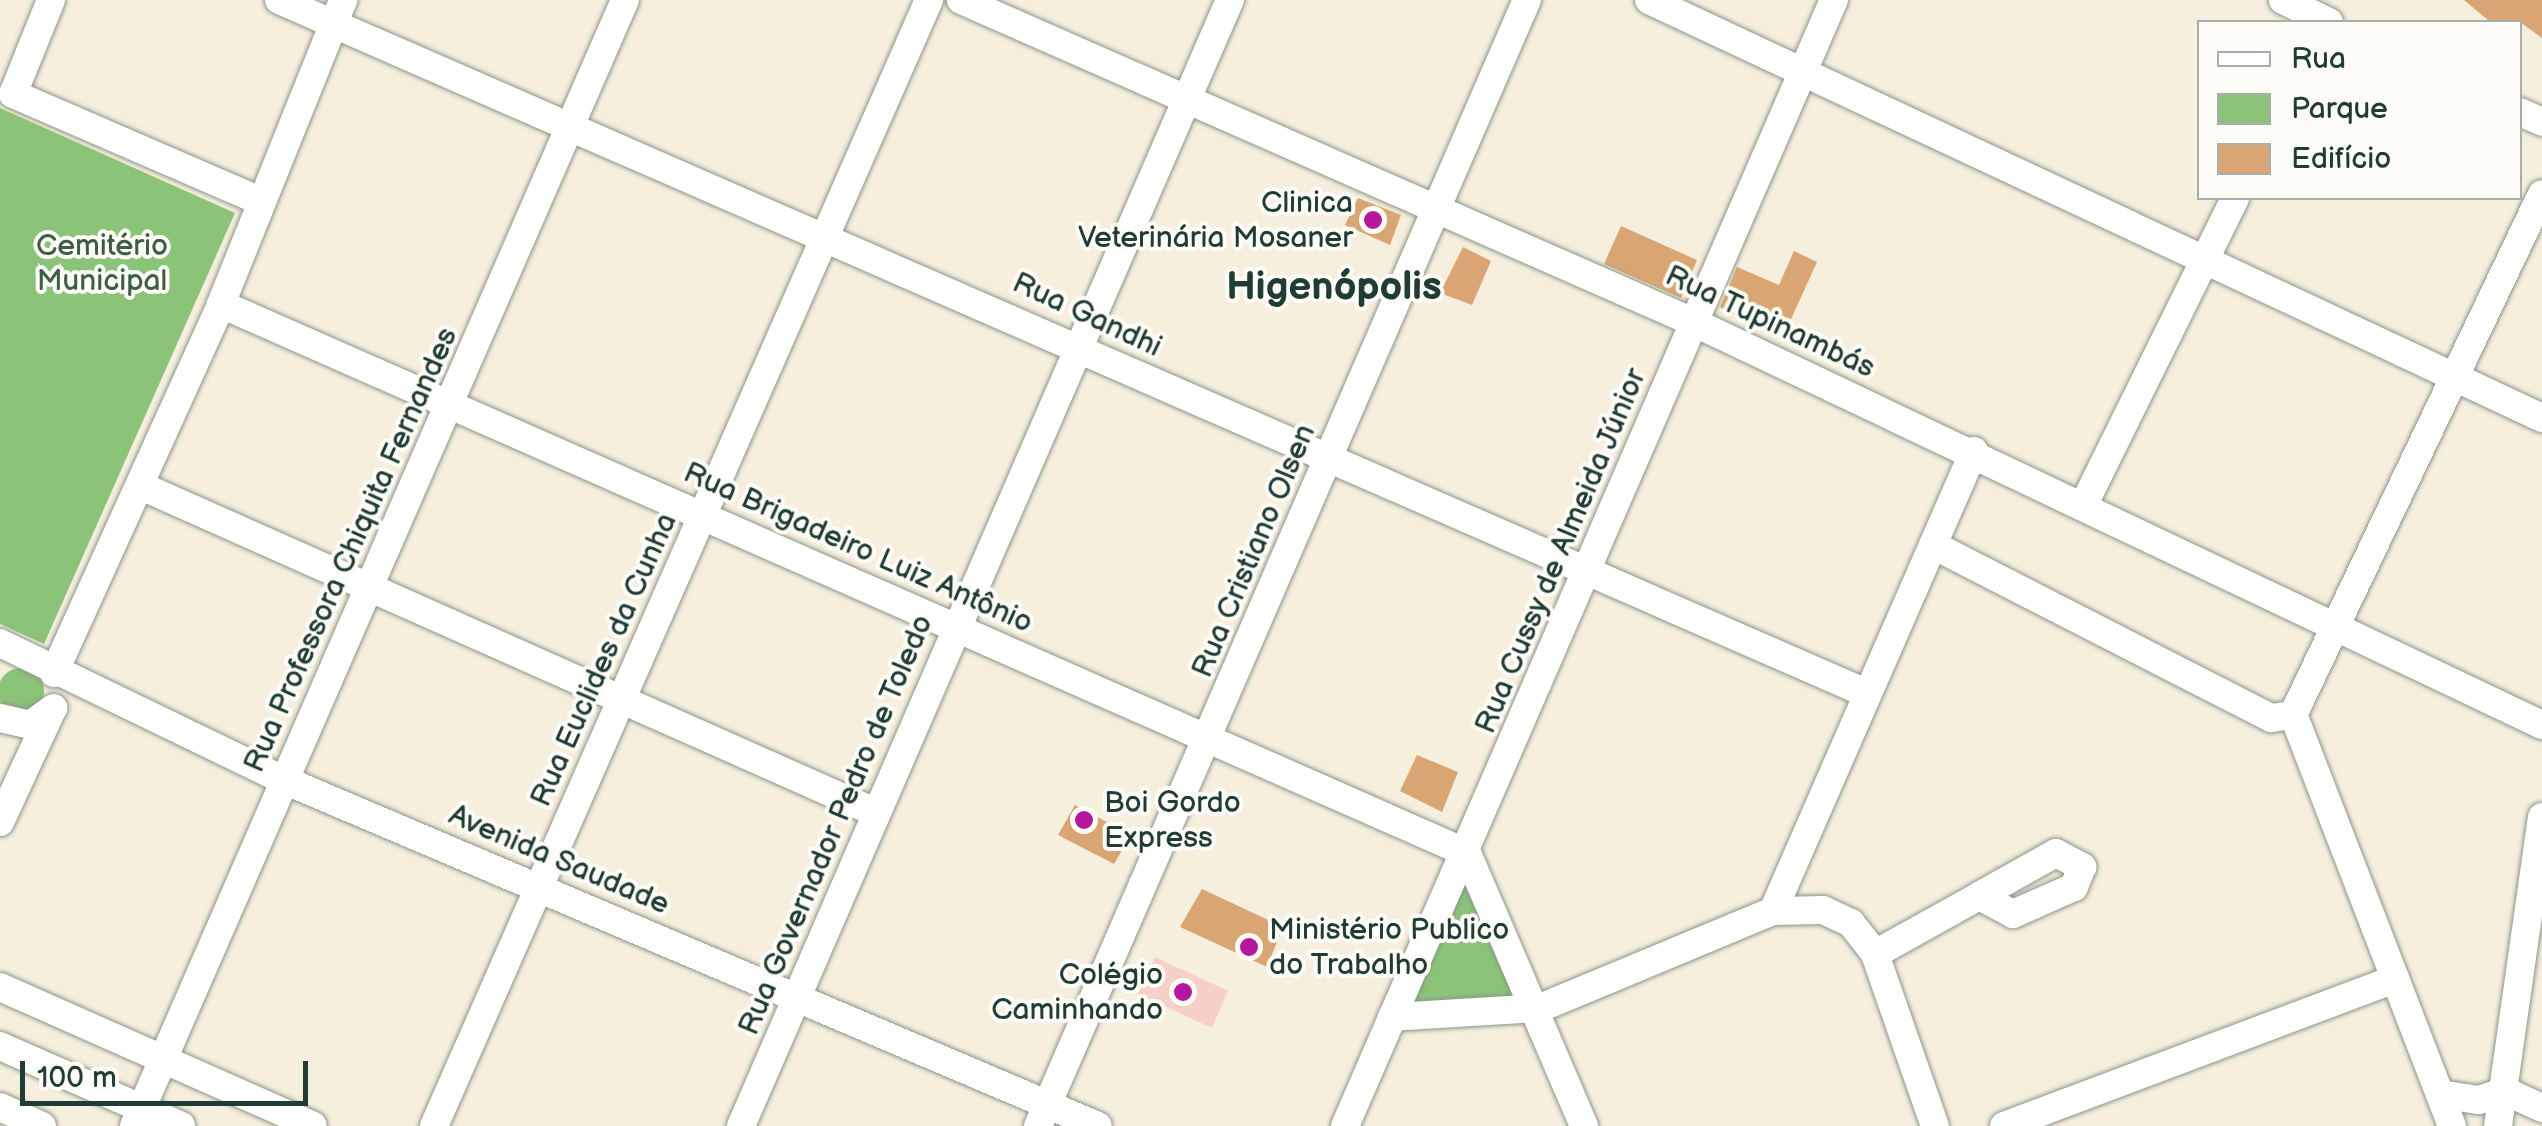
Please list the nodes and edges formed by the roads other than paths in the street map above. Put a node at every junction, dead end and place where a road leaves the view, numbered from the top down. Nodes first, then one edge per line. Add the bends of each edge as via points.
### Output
1 (51, 0) edge
2 (278, 0) edge
3 (625, 0) edge
4 (929, 0) edge
5 (962, 0) edge
6 (1230, 0) edge
7 (1527, 0) edge
8 (1649, 0) edge
9 (1834, 0) edge
10 (2283, 0) edge
11 (338, 12) edge
12 (2327, 16) edge
13 (1802, 70) junction
14 (1188, 97) junction
15 (573, 121) junction
16 (2542, 194) edge
17 (2233, 200) edge
18 (262, 202) junction
19 (1440, 210) junction
20 (826, 234) junction
21 (2204, 259) junction
22 (221, 304) junction
23 (1694, 322) junction
24 (1080, 346) junction
25 (2455, 376) junction
26 (452, 404) junction
27 (2542, 418) edge
28 (1974, 451) junction
29 (1327, 463) junction
30 (141, 486) junction
31 (2083, 506) junction
32 (703, 514) junction
33 (1933, 544) junction
34 (1586, 572) junction
35 (372, 588) junction
36 (957, 628) junction
37 (2335, 628) junction
38 (0, 642) edge
39 (54, 673) junction
40 (1866, 693) junction
41 (622, 699) junction
42 (52, 710) junction
43 (2293, 715) junction
44 (1, 719) edge
45 (2542, 725) edge
46 (1206, 743) junction
47 (20, 775) junction
48 (284, 780) junction
49 (877, 813) junction
50 (2542, 817) edge
51 (0, 822) edge
52 (1467, 853) junction
53 (539, 888) junction
54 (1980, 896) dead end
55 (1774, 911) junction
56 (1875, 954) junction
57 (2394, 978) junction
58 (0, 987) edge
59 (798, 995) junction
60 (1540, 1008) junction
61 (1392, 1017) junction
62 (0, 1046) edge
63 (164, 1059) junction
64 (2504, 1091) junction
65 (2440, 1094) junction
66 (0, 1107) edge
67 (2542, 1108) edge
68 (1043, 1115) edge
69 (138, 1117) edge
70 (42, 1126) edge
71 (181, 1126) edge
72 (313, 1126) edge
73 (434, 1126) edge
74 (741, 1126) edge
75 (1098, 1126) edge
76 (1344, 1126) edge
77 (1584, 1126) edge
78 (1936, 1126) edge
79 (2004, 1126) edge
80 (2452, 1126) edge
81 (2498, 1126) edge

1 - 18 street via 13,94
2 - 11 street, Rua Gandhi
3 - 15 street, Rua Professora Chiquita Fernandes
4 - 20 street, Rua Euclides da Cunha
5 - 14 street, Rua Tupinambás
6 - 14 street, Rua Governador Pedro de Toledo
7 - 19 street, Rua Cristiano Olsen
8 - 13 street
9 - 13 street, Rua Cussy de Almeida Júnior
10 - 12 street
11 - 15 street, Rua Gandhi
11 - 18 street
13 - 21 street
13 - 23 street, Rua Cussy de Almeida Júnior
14 - 19 street, Rua Tupinambás
14 - 24 street, Rua Governador Pedro de Toledo
15 - 20 street, Rua Gandhi
15 - 26 street, Rua Professora Chiquita Fernandes
16 - 25 street
17 - 21 street
18 - 22 street
19 - 23 street, Rua Tupinambás
19 - 29 street, Rua Cristiano Olsen
20 - 24 street, Rua Gandhi
20 - 32 street, Rua Euclides da Cunha
21 - 25 street
21 - 31 street
22 - 26 street, Rua Brigadeiro Luiz Antônio
22 - 30 street
23 - 28 street, Rua Tupinambás
23 - 34 street, Rua Cussy de Almeida Júnior
24 - 29 street, Rua Gandhi
24 - 36 street, Rua Governador Pedro de Toledo
25 - 27 street
25 - 37 street
26 - 32 street, Rua Brigadeiro Luiz Antônio
26 - 35 street, Rua Professora Chiquita Fernandes
28 - 31 street, Rua Tupinambás
28 - 33 street
29 - 34 street, Rua Gandhi
29 - 46 street, Rua Cristiano Olsen
30 - 35 street
30 - 39 street
31 - 37 street, Rua Tupinambás
32 - 36 street, Rua Brigadeiro Luiz Antônio
32 - 41 street, Rua Euclides da Cunha
33 - 40 street
33 - 43 street via 2271,718
34 - 40 street, Rua Gandhi
34 - 52 street, Rua Cussy de Almeida Júnior
35 - 41 street
35 - 48 street, Rua Professora Chiquita Fernandes
36 - 46 street, Rua Brigadeiro Luiz Antônio
36 - 49 street, Rua Governador Pedro de Toledo
37 - 43 street
37 - 45 street, Rua Tupinambás
38 - 39 street, Avenida Saudade
39 - 42 street
39 - 48 street, Avenida Saudade
40 - 55 street
41 - 49 street
41 - 53 street, Rua Euclides da Cunha
42 - 44 street via 30,725
42 - 47 street
43 - 57 street
44 - 47 street
46 - 52 street, Rua Brigadeiro Luiz Antônio
46 - 68 street, Rua Cristiano Olsen
47 - 51 street
48 - 53 street, Avenida Saudade
48 - 63 street, Rua Professora Chiquita Fernandes
49 - 59 street, Rua Governador Pedro de Toledo
50 - 64 street via 2532,838
52 - 60 street
52 - 61 street, Rua Cussy de Almeida Júnior
53 - 59 street, Avenida Saudade
53 - 73 street, Rua Euclides da Cunha
54 - 56 street
55 - 56 street via 1823,910 1850,923
55 - 60 street
56 - 78 street
57 - 65 street
57 - 79 street
58 - 63 street
59 - 68 street, Avenida Saudade
59 - 74 street, Rua Governador Pedro de Toledo
60 - 61 street
60 - 77 street
61 - 76 street, Rua Cussy de Almeida Júnior
62 - 69 street
63 - 69 street, Rua Professora Chiquita Fernandes
63 - 72 street
64 - 65 street via 2479,1100
64 - 67 street
64 - 81 street
65 - 80 street
66 - 70 street
68 - 75 street, Avenida Saudade
69 - 71 street

